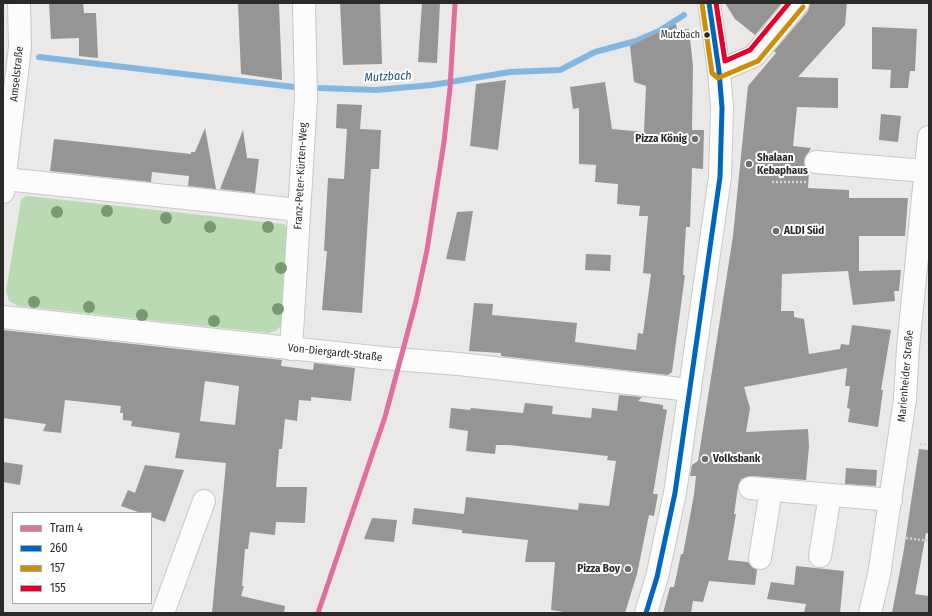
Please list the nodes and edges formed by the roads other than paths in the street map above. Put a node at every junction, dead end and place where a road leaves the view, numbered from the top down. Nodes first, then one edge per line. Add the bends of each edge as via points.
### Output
1 (18, 3) edge
2 (304, 3) edge
3 (708, 3) edge
4 (798, 3) edge
5 (719, 71) junction
6 (929, 137) edge
7 (816, 162) dead end
8 (925, 172) junction
9 (4, 185) edge
10 (299, 210) junction
11 (3, 317) edge
12 (291, 349) junction
13 (690, 390) junction
14 (830, 495) junction
15 (891, 500) junction
16 (204, 501) dead end
17 (820, 556) dead end
18 (760, 558) dead end
19 (163, 613) edge
20 (646, 613) edge
21 (870, 613) edge

1 - 9 street, Amselstraße via 19,56
2 - 10 street, Franz-Peter-Kürten-Weg via 307,88
3 - 5 street
4 - 5 street via 754,56
5 - 13 street via 722,108 720,176
6 - 8 street, Marienheider Straße
7 - 8 street
8 - 15 street, Marienheider Straße via 905,399
9 - 10 street
10 - 12 street, Franz-Peter-Kürten-Weg
11 - 12 street, Von-Diergardt-Straße
12 - 13 street, Von-Diergardt-Straße
13 - 20 street via 669,524
14 - 15 street
14 - 17 street
14 - 18 street via 761,489
15 - 21 street, Marienheider Straße
16 - 19 street

